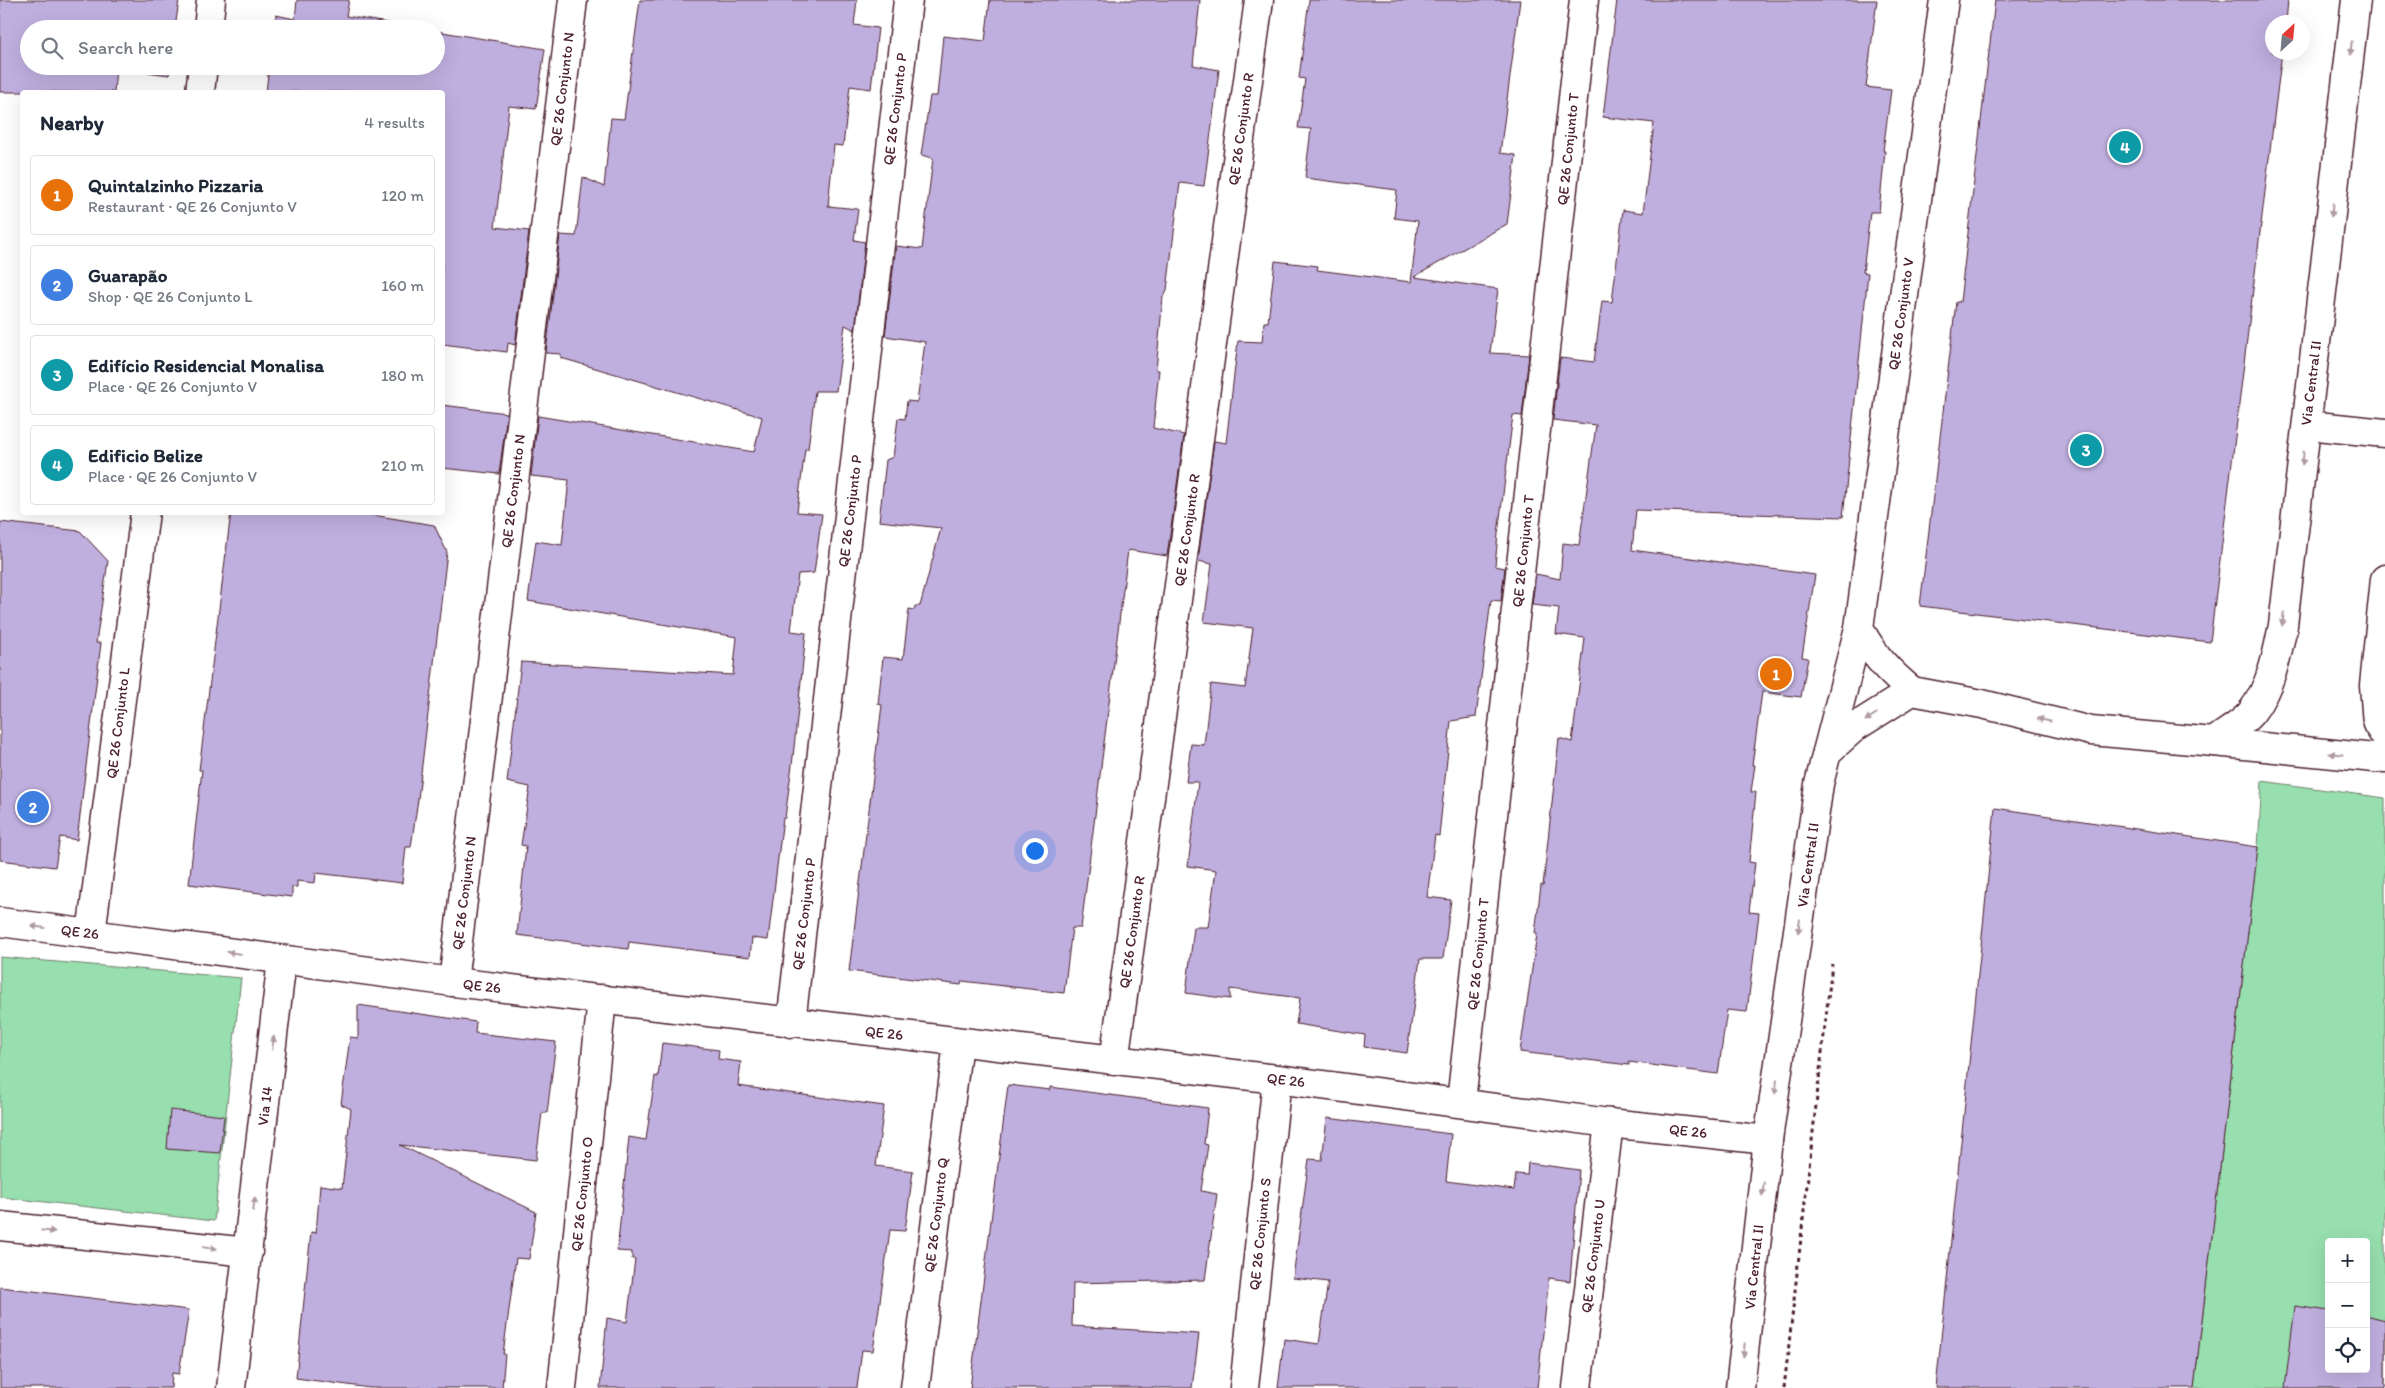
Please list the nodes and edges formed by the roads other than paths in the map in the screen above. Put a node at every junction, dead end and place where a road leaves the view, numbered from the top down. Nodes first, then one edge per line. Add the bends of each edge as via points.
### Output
1 (212, 0) edge
2 (573, 0) edge
3 (908, 0) edge
4 (1259, 0) edge
5 (1584, 0) edge
6 (1944, 0) edge
7 (2356, 0) edge
8 (209, 20) edge
9 (202, 75) edge
10 (200, 90) edge
11 (2307, 425) junction
12 (2385, 433) edge
13 (145, 515) edge
14 (2385, 579) edge
15 (1859, 628) junction
16 (1912, 691) junction
17 (2385, 736) edge
18 (2214, 742) junction
19 (1827, 752) junction
20 (2385, 759) edge
21 (0, 922) edge
22 (91, 934) junction
23 (282, 960) junction
24 (453, 982) junction
25 (602, 999) junction
26 (791, 1023) junction
27 (958, 1042) junction
28 (1114, 1061) junction
29 (1277, 1079) junction
30 (1462, 1102) junction
31 (1610, 1123) junction
32 (1768, 1140) junction
33 (0, 1226) edge
34 (248, 1252) junction
35 (231, 1388) edge
36 (562, 1388) edge
37 (915, 1388) edge
38 (1244, 1388) edge
39 (1577, 1388) edge
40 (1740, 1388) edge

1 - 8 street
2 - 24 street, QE 26 Conjunto N
3 - 26 street, QE 26 Conjunto P
4 - 28 street, QE 26 Conjunto R
5 - 30 street, QE 26 Conjunto T
6 - 15 street, QE 26 Conjunto V
7 -> 11 street, Via Central II
9 - 10 street
11 - 12 street
11 -> 18 street, Via Central II via 2277,658 2268,684 2250,714
13 - 22 street, QE 26 Conjunto L
14 - 17 street via 2374,685 2377,724
15 - 16 street via 1883,667
15 - 19 street, QE 26 Conjunto V
18 -> 16 street via 2092,731
16 -> 19 street via 1855,728
20 -> 18 street
19 -> 32 street, Via Central II via 1819,784
22 -> 21 street, QE 26
23 -> 22 street, QE 26
23 - 24 street, QE 26
34 -> 23 street, Via 14
24 - 25 street, QE 26
25 - 26 street, QE 26
25 - 36 street, QE 26 Conjunto O
26 - 27 street, QE 26
27 - 28 street, QE 26
27 - 37 street, QE 26 Conjunto Q
28 - 29 street, QE 26
29 - 30 street, QE 26
29 - 38 street, QE 26 Conjunto S
30 - 31 street, QE 26
31 - 32 street, QE 26
31 - 39 street, QE 26 Conjunto U
32 -> 40 street, Via Central II
33 -> 34 street
34 - 35 street, Via 14

